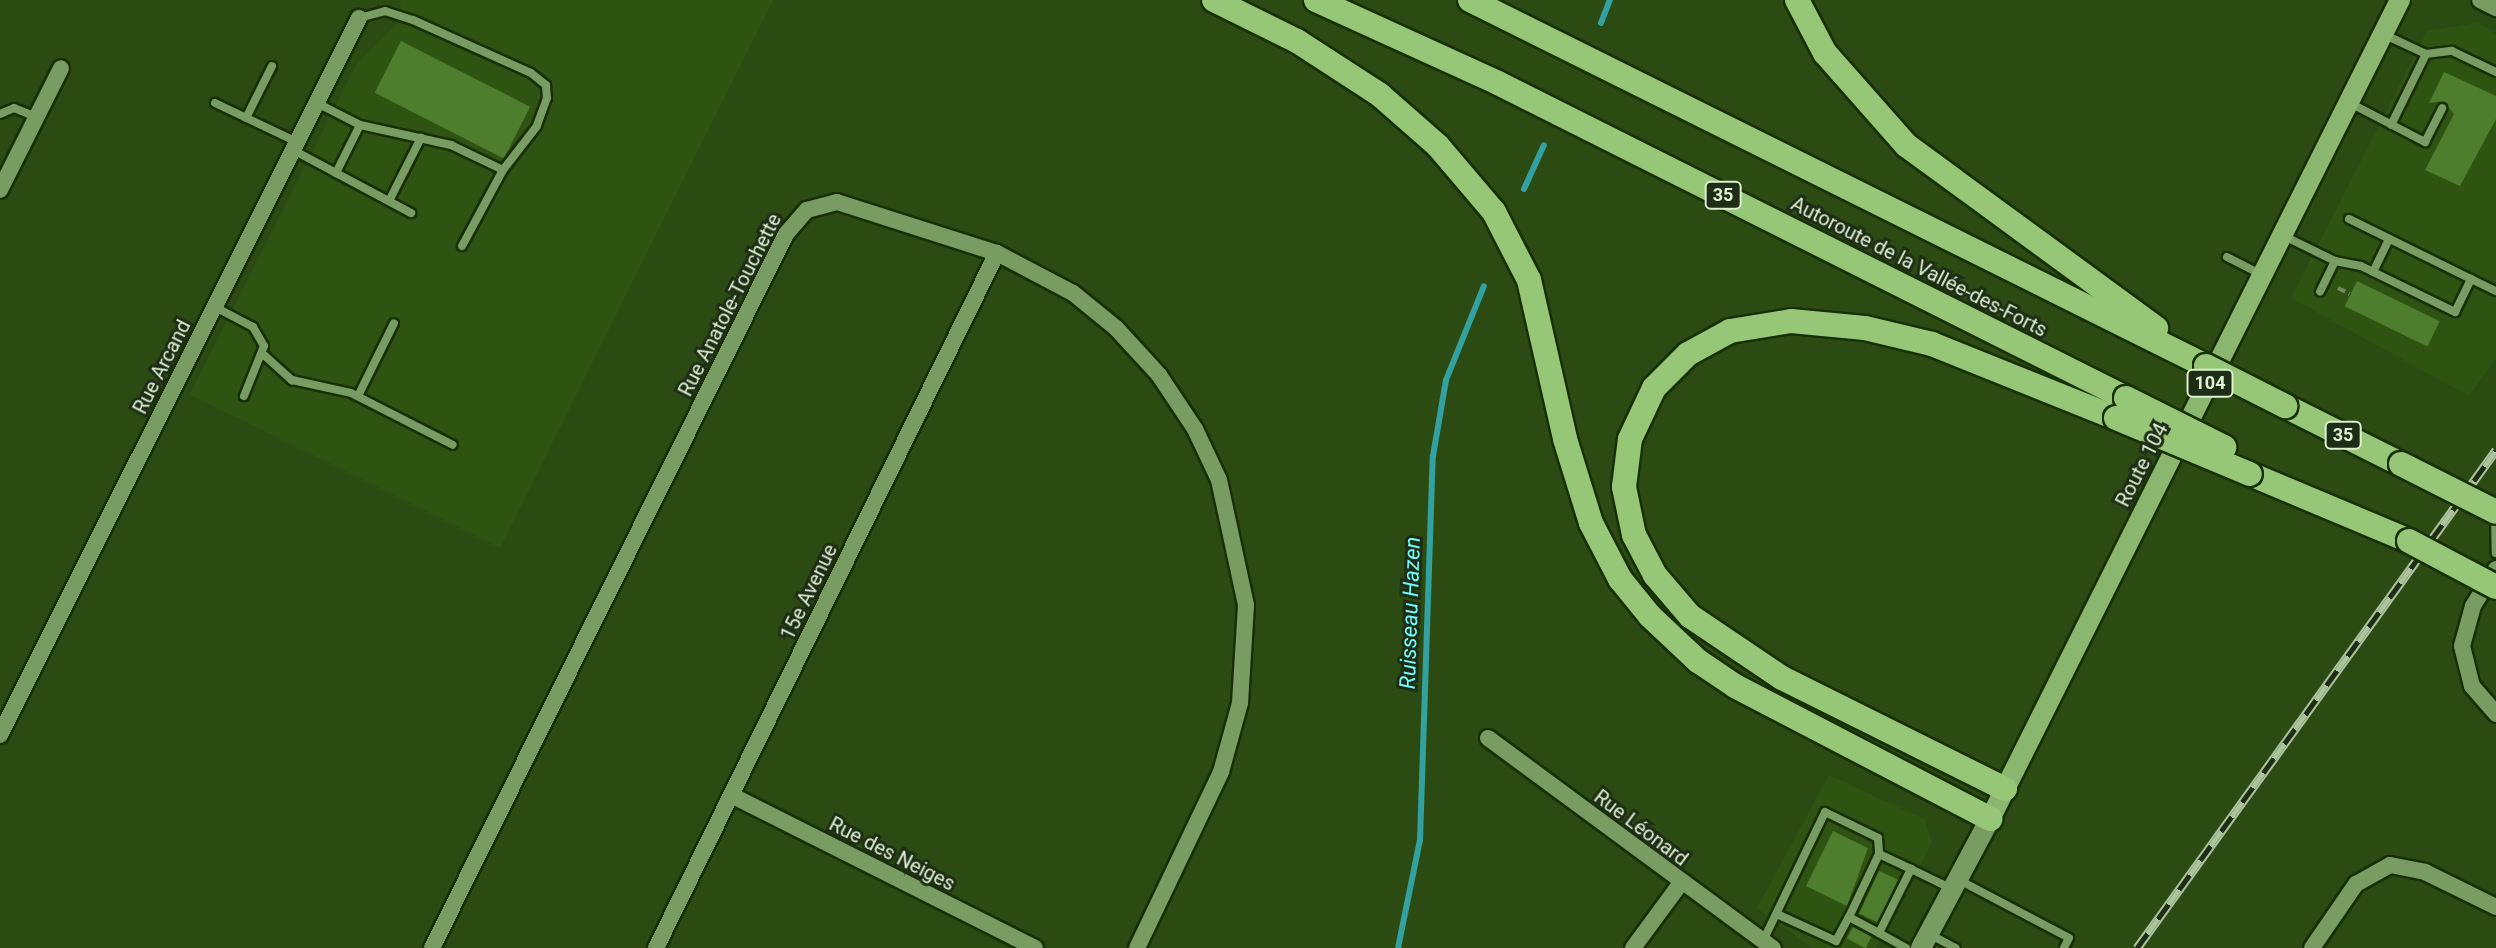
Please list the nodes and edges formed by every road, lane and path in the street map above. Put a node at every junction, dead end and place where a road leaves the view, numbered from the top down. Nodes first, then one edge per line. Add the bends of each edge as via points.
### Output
1 (1214, 0) edge
2 (1316, 0) edge
3 (1470, 0) edge
4 (1797, 0) edge
5 (2400, 0) edge
6 (2480, 0) edge
7 (2496, 8) edge
8 (359, 18) joint
9 (2383, 34) junction
10 (2426, 54) junction
11 (272, 66) dead end
12 (61, 68) dead end
13 (2496, 72) edge
14 (215, 103) dead end
15 (317, 103) junction
16 (2349, 103) junction
17 (2442, 108) dead end
18 (0, 114) edge
19 (36, 117) junction
20 (246, 118) junction
21 (360, 125) junction
22 (2391, 125) junction
23 (421, 138) junction
24 (295, 146) junction
25 (503, 170) junction
26 (336, 173) junction
27 (0, 190) edge
28 (389, 201) junction
29 (411, 213) dead end
30 (2349, 219) dead end
31 (2284, 235) junction
32 (2389, 239) junction
33 (462, 246) dead end
34 (997, 253) junction
35 (2227, 257) dead end
36 (2335, 261) junction
37 (2373, 272) junction
38 (2264, 275) junction
39 (2471, 279) junction
40 (2496, 291) edge
41 (2320, 292) dead end
42 (215, 307) junction
43 (394, 323) dead end
44 (2156, 336) junction
45 (264, 355) junction
46 (244, 396) dead end
47 (358, 396) junction
48 (2121, 408) junction
49 (453, 445) dead end
50 (2496, 511) edge
51 (2496, 553) edge
52 (2496, 569) edge
53 (2496, 587) edge
54 (2496, 714) edge
55 (0, 735) edge
56 (1488, 738) dead end
57 (2005, 789) junction
58 (731, 795) junction
59 (1990, 819) junction
60 (1879, 854) junction
61 (1911, 869) junction
62 (1681, 883) junction
63 (1956, 885) junction
64 (2496, 907) edge
65 (1779, 915) junction
66 (1849, 917) junction
67 (1879, 933) junction
68 (1925, 941) edge
69 (1768, 945) edge
70 (1834, 945) edge
71 (432, 948) edge
72 (656, 948) edge
73 (1035, 948) edge
74 (1137, 948) edge
75 (1633, 948) edge
76 (1906, 948) edge
77 (1955, 948) edge
78 (2064, 948) edge
79 (2312, 948) edge

1 - 59 highway via 1297,41 1380,95 1459,167 1494,212 1529,280 1587,513 1620,579 1650,616 1698,661 1735,686
2 - 48 highway, Autoroute de la Vallée-des-Forts / 35 via 1498,83
3 - 44 highway, Autoroute de la Vallée-des-Forts / 35
4 - 44 highway via 1848,83 1906,145
5 - 9 main road, Route 104 / 104
6 - 7 street
8 - 15 street, Rue Arcand
8 - 25 lane via 392,12 540,78 546,85 544,112
9 - 10 lane
9 - 16 main road, Route 104 / 104
10 - 13 lane via 2452,51
10 - 22 lane
11 - 20 lane
12 - 19 street
14 - 20 lane
15 - 21 lane
15 - 24 street, Rue Arcand
16 - 22 lane
16 - 31 main road, Route 104 / 104
17 - 22 lane via 2425,142
18 - 19 lane via 14,108
19 - 27 street
20 - 24 lane
21 - 23 lane
21 - 26 lane
23 - 25 lane via 451,145
23 - 28 lane
24 - 26 lane
24 - 42 street, Rue Arcand
25 - 33 lane
26 - 28 lane
28 - 29 lane
30 - 32 lane
31 - 36 lane
31 - 38 main road, Route 104 / 104
32 - 37 lane
32 - 39 lane
34 - 58 street, 15e Avenue
34 - 71 street, Rue Anatole-Touchette via 845,203 814,207 790,227
34 - 74 street, Rue Anatole-Touchette via 1042,273 1086,302 1159,375 1212,463 1239,553 1247,642 1232,738 1200,820
35 - 38 lane
36 - 37 lane
36 - 41 lane
37 - 39 lane via 2455,312
38 - 57 main road, Route 104 / 104
39 - 40 lane
42 - 45 lane via 253,327
42 - 55 street, Rue Arcand
43 - 47 lane
44 - 50 highway, Autoroute de la Vallée-des-Forts / 35, bridge
45 - 46 lane
45 - 47 lane via 292,380
47 - 49 lane
48 - 53 highway, Autoroute de la Vallée-des-Forts / 35, bridge via 2409,541
48 - 57 highway via 1932,344 1865,328 1791,321 1730,331 1688,354 1654,388 1630,439 1624,487 1634,535 1655,575 1690,616 1782,678
50 - 51 lane
52 - 54 street via 2473,606 2462,646 2472,686
56 - 62 street, Rue Léonard
57 - 59 main road, Route 104 / 104
58 - 72 street, 15e Avenue
58 - 73 street, Rue des Neiges
59 - 63 main road, Route 104
60 - 61 lane
60 - 65 lane via 1878,838 1825,812
60 - 66 lane
61 - 63 lane
61 - 67 lane
62 - 69 street, Rue Léonard
62 - 75 street
63 - 68 main road, Route 104
63 - 78 lane via 2069,938
64 - 79 street via 2425,872 2390,865 2356,884
65 - 69 lane
65 - 70 lane
66 - 67 lane
66 - 70 lane
67 - 76 lane
68 - 77 lane

